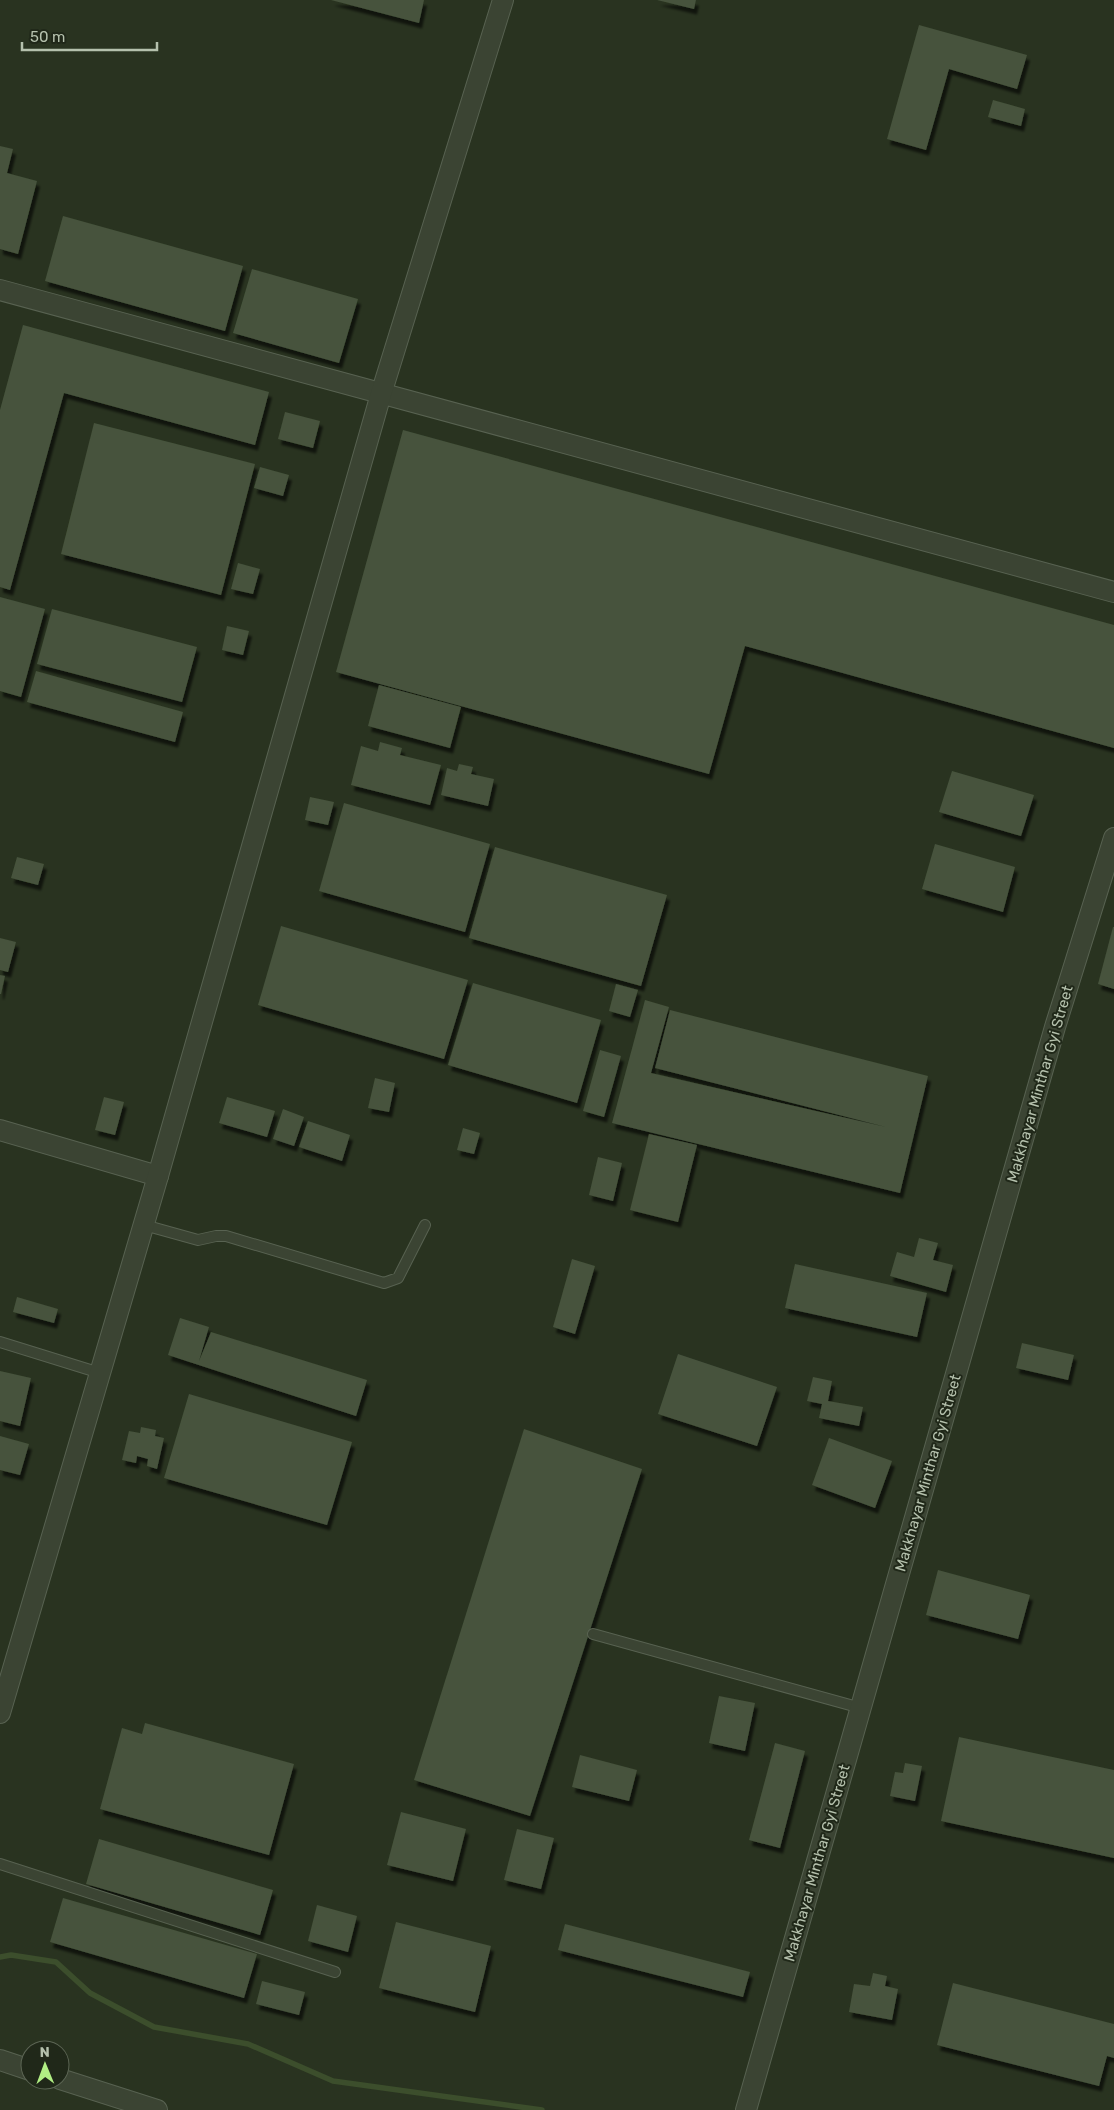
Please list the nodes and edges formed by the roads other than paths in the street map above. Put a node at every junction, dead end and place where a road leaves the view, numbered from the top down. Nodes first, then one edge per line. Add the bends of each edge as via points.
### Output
1 (503, 0) edge
2 (0, 290) edge
3 (381, 394) junction
4 (1114, 592) edge
5 (1114, 838) edge
6 (0, 1130) edge
7 (158, 1176) junction
8 (144, 1225) junction
9 (425, 1225) dead end
10 (0, 1342) edge
11 (100, 1373) junction
12 (593, 1634) dead end
13 (861, 1708) junction
14 (0, 1713) edge
15 (0, 1864) edge
16 (335, 1972) dead end
17 (0, 2060) edge
18 (20, 2067) edge
19 (70, 2082) edge
20 (157, 2110) edge
21 (746, 2110) edge

1 - 3 street
2 - 3 street
3 - 4 street
3 - 7 street
5 - 13 street, Makkhayar Minthar Gyi Street via 1056,1027
6 - 7 street
7 - 8 street
8 - 9 lane via 198,1240 226,1236 384,1283 398,1278
8 - 11 street
10 - 11 lane
11 - 14 street
12 - 13 lane
13 - 21 street, Makkhayar Minthar Gyi Street
15 - 16 lane
17 - 18 street
19 - 20 street

